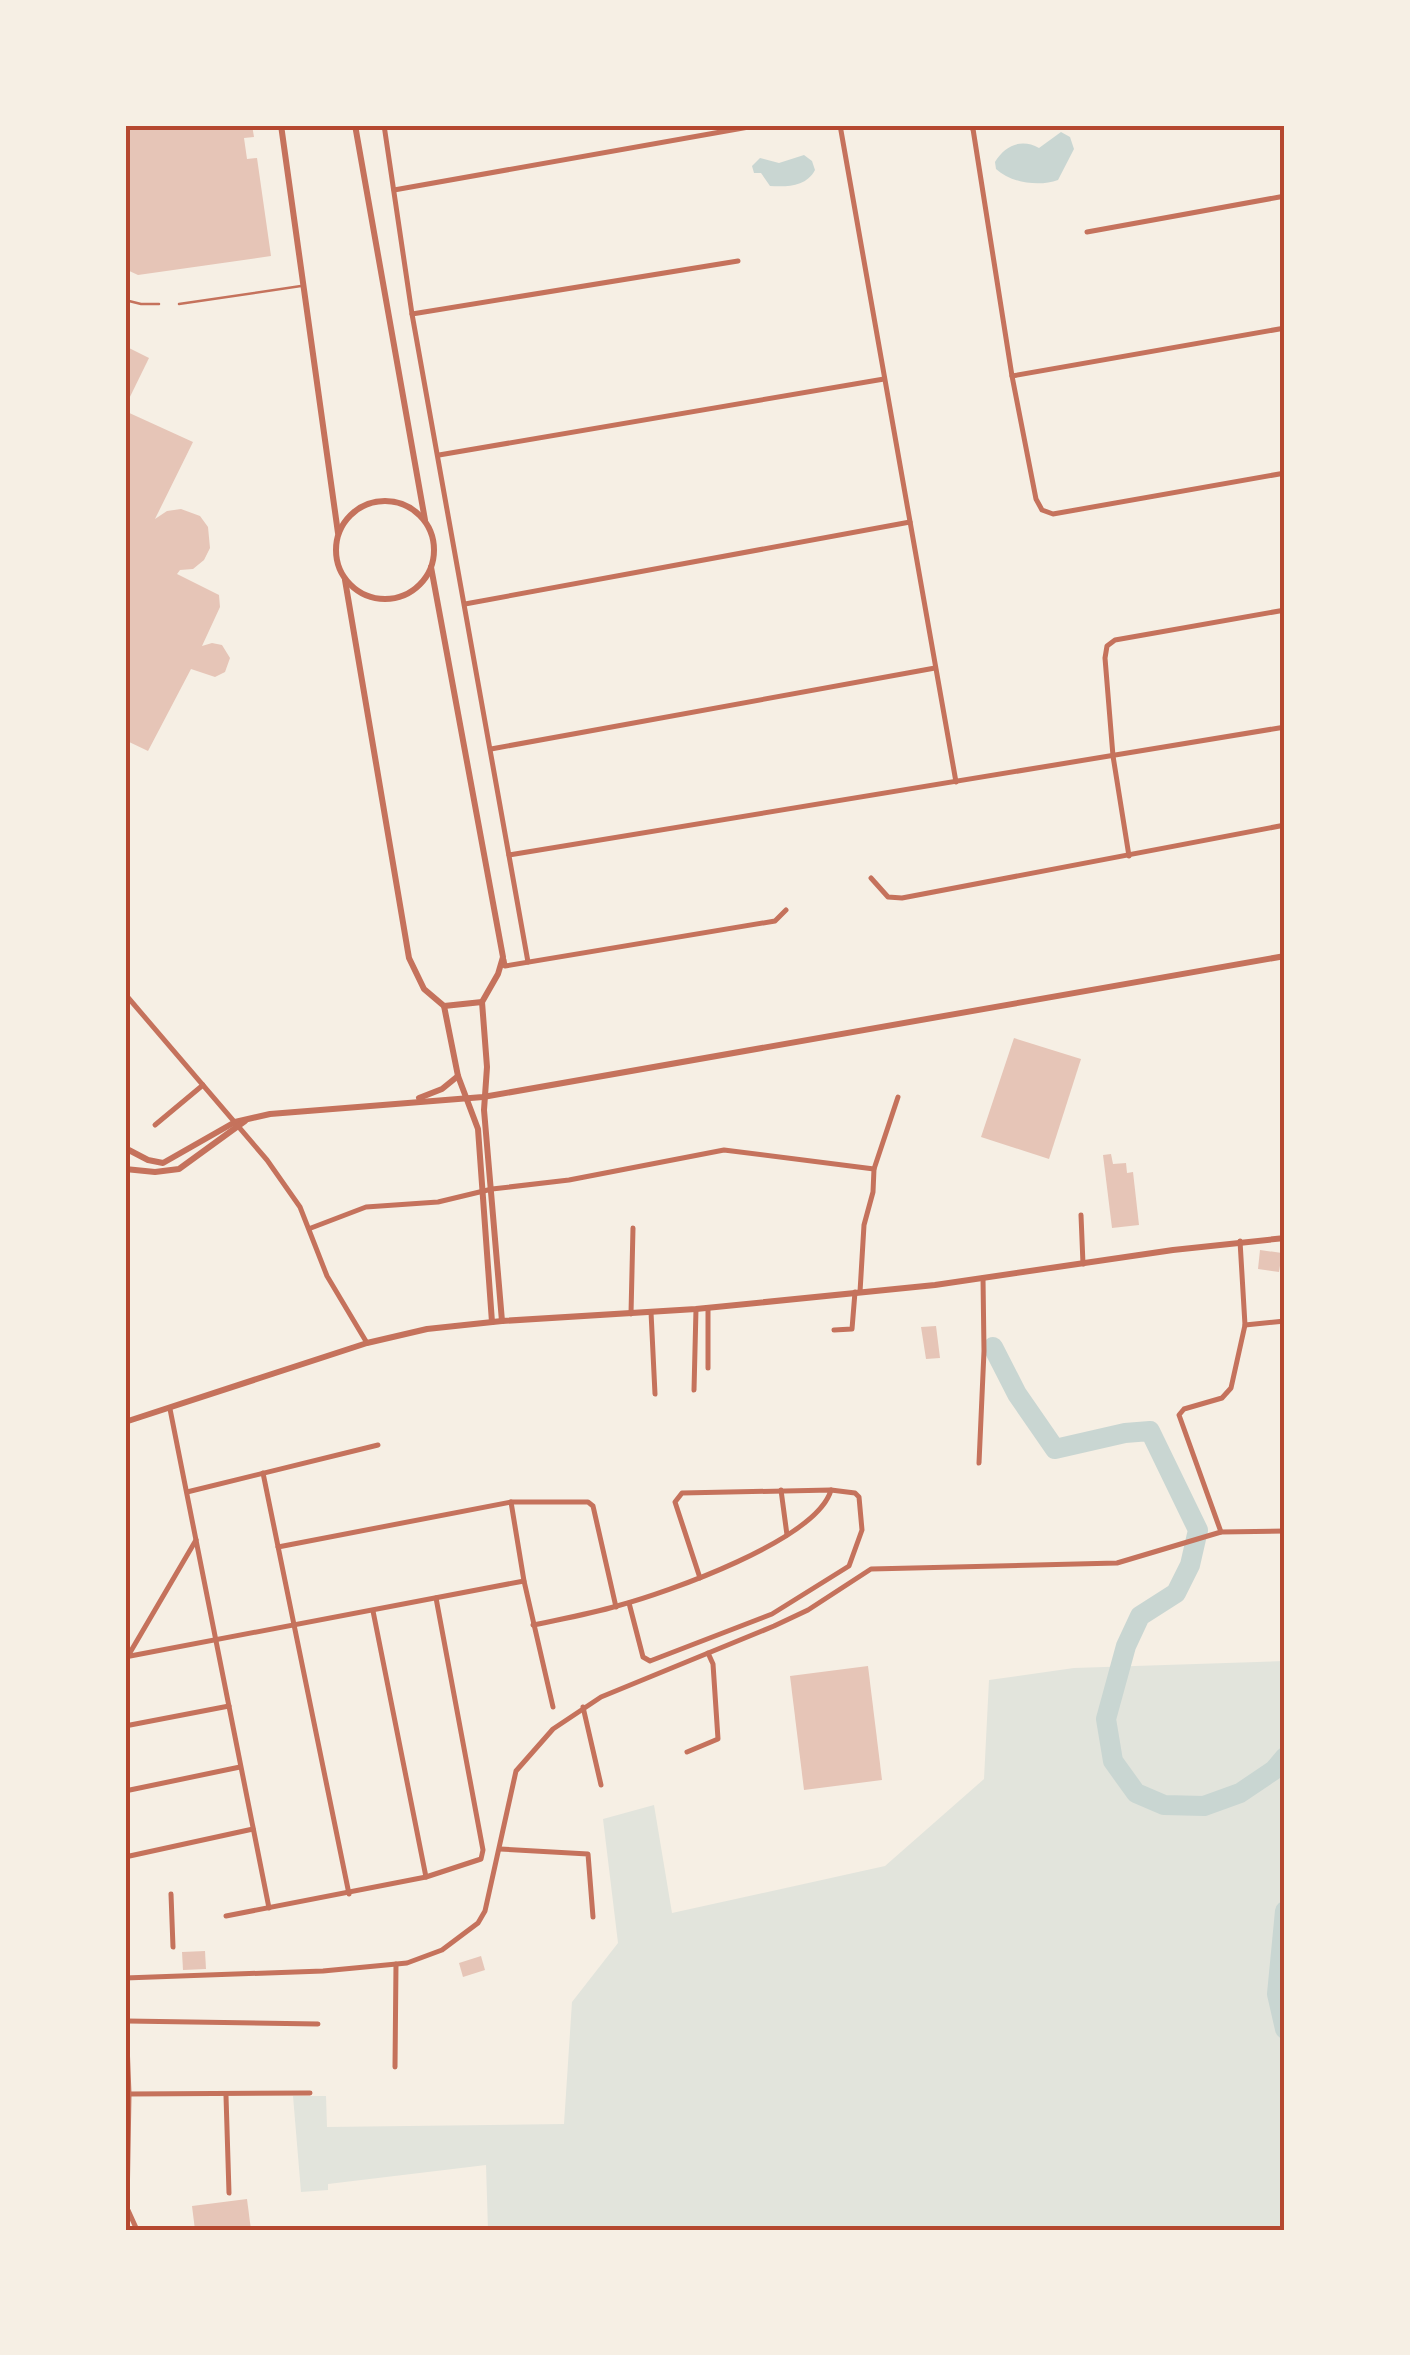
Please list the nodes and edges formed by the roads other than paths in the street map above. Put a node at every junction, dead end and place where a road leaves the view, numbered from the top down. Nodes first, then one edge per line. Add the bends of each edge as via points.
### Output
1 (280, 125) edge
2 (355, 125) edge
3 (384, 125) edge
4 (760, 125) edge
5 (840, 125) edge
6 (972, 126) edge
7 (736, 127) edge
8 (720, 128) edge
9 (393, 190) junction
10 (1285, 196) edge
11 (1087, 232) dead end
12 (738, 261) dead end
13 (304, 285) junction
14 (125, 300) edge
15 (159, 304) dead end
16 (179, 304) dead end
17 (412, 314) junction
18 (1285, 328) edge
19 (1012, 376) junction
20 (884, 379) junction
21 (439, 455) junction
22 (1285, 473) edge
23 (424, 520) junction
24 (910, 522) junction
25 (338, 533) junction
26 (431, 567) junction
27 (346, 580) junction
28 (465, 604) junction
29 (1285, 610) edge
30 (936, 668) junction
31 (1285, 727) edge
32 (490, 749) junction
33 (1113, 756) junction
34 (956, 782) junction
35 (1284, 826) edge
36 (510, 855) junction
37 (1128, 856) junction
38 (870, 878) dead end
39 (786, 910) dead end
40 (1285, 956) edge
41 (503, 958) junction
42 (528, 962) junction
43 (125, 994) edge
44 (482, 1002) junction
45 (444, 1006) junction
46 (458, 1076) junction
47 (204, 1085) junction
48 (483, 1096) junction
49 (898, 1096) dead end
50 (466, 1097) junction
51 (413, 1100) junction
52 (237, 1124) junction
53 (155, 1125) dead end
54 (125, 1148) edge
55 (874, 1168) junction
56 (125, 1169) edge
57 (488, 1189) junction
58 (1082, 1215) dead end
59 (311, 1228) junction
60 (633, 1228) dead end
61 (1285, 1238) edge
62 (1240, 1241) junction
63 (1082, 1264) junction
64 (983, 1278) junction
65 (857, 1292) junction
66 (708, 1308) junction
67 (696, 1309) junction
68 (631, 1314) junction
69 (651, 1316) junction
70 (502, 1321) junction
71 (492, 1322) junction
72 (1285, 1322) edge
73 (1245, 1325) junction
74 (834, 1330) dead end
75 (368, 1342) junction
76 (708, 1368) dead end
77 (694, 1390) dead end
78 (656, 1394) dead end
79 (170, 1409) junction
80 (125, 1422) edge
81 (378, 1445) dead end
82 (979, 1463) dead end
83 (262, 1473) junction
84 (781, 1490) junction
85 (831, 1490) junction
86 (187, 1492) junction
87 (511, 1502) junction
88 (1285, 1531) edge
89 (1221, 1532) junction
90 (787, 1535) junction
91 (196, 1540) junction
92 (278, 1547) junction
93 (700, 1578) junction
94 (524, 1581) junction
95 (436, 1598) junction
96 (629, 1602) junction
97 (616, 1607) junction
98 (373, 1610) junction
99 (534, 1624) junction
100 (294, 1626) junction
101 (216, 1640) junction
102 (708, 1652) junction
103 (126, 1657) edge
104 (229, 1706) junction
105 (553, 1707) dead end
106 (583, 1707) junction
107 (125, 1726) edge
108 (687, 1752) dead end
109 (241, 1767) junction
110 (601, 1785) dead end
111 (125, 1790) edge
112 (253, 1829) junction
113 (500, 1849) junction
114 (125, 1857) edge
115 (426, 1878) junction
116 (171, 1894) dead end
117 (349, 1894) junction
118 (268, 1908) junction
119 (226, 1916) dead end
120 (592, 1918) dead end
121 (174, 1947) dead end
122 (396, 1964) junction
123 (174, 1966) dead end
124 (175, 1975) junction
125 (125, 1978) edge
126 (125, 1993) edge
127 (127, 2021) edge
128 (318, 2024) dead end
129 (394, 2066) dead end
130 (310, 2093) dead end
131 (129, 2094) junction
132 (226, 2096) junction
133 (229, 2193) dead end
134 (137, 2230) edge

1 - 13 street
2 - 23 street
3 - 9 street
4 - 7 street
5 - 20 street
6 - 19 street
7 - 8 street
8 - 9 street
9 - 17 street
10 - 11 street
12 - 17 street
13 - 16 lane
13 - 25 street
14 - 15 lane
17 - 21 street
18 - 19 street
19 - 22 street via 1036,499 1053,514
20 - 21 street
20 - 24 street
21 - 28 street
23 - 25 street via 402,504 372,502
23 - 26 street via 434,543
24 - 28 street
24 - 30 street
25 - 27 street via 336,558
26 - 27 street via 399,597 370,597
26 - 41 street
27 - 45 street via 410,958 424,990
28 - 32 street
29 - 33 street via 1115,640 1105,658
30 - 32 street
30 - 34 street
31 - 33 street
32 - 36 street
33 - 34 street
33 - 37 street
34 - 36 street
35 - 37 street
36 - 42 street
37 - 38 street via 902,898 888,898
39 - 42 street via 775,920
40 - 48 street
41 - 42 street via 505,966
41 - 44 street
43 - 47 street
44 - 45 street
44 - 48 street
45 - 46 street
46 - 50 street
46 - 51 street
47 - 52 street
47 - 53 street
48 - 50 street
48 - 57 street
49 - 55 street
50 - 51 street
50 - 57 street
51 - 52 street via 270,1114
52 - 54 street via 163,1163
52 - 56 street via 179,1169
52 - 59 street
55 - 57 street via 724,1150
55 - 65 street
57 - 59 street via 438,1202 366,1207
57 - 70 street
57 - 71 street
58 - 63 street
59 - 75 street via 326,1276
60 - 68 street
61 - 62 street
62 - 63 street
62 - 73 street
63 - 64 street
64 - 65 street
64 - 82 street
65 - 66 street
65 - 74 street via 852,1329
66 - 67 street
66 - 76 street
67 - 69 street
67 - 77 street
68 - 69 street
68 - 70 street
69 - 78 street
70 - 71 street
71 - 75 street
72 - 73 street
73 - 89 street via 1228,1393 1180,1412
75 - 79 street
79 - 80 street
79 - 86 street
81 - 83 street
83 - 86 street
83 - 92 street
84 - 85 street
84 - 90 street
84 - 93 street via 678,1496
85 - 90 street via 824,1507
85 - 96 street via 859,1497 862,1530 853,1559 772,1614 650,1660 643,1658
86 - 91 street
87 - 92 street
87 - 94 street
87 - 97 street via 591,1504
88 - 89 street
89 - 102 street via 1116,1563 871,1569 808,1610
90 - 93 street
91 - 101 street
91 - 103 street
92 - 100 street
93 - 96 street
94 - 95 street
94 - 99 street
95 - 98 street
95 - 115 street via 483,1850 477,1863
96 - 97 street
97 - 99 street
98 - 100 street
98 - 115 street
99 - 105 street
100 - 101 street
100 - 117 street
101 - 103 street
101 - 104 street
102 - 106 street
102 - 108 street via 718,1739
104 - 107 street
104 - 109 street
106 - 110 street
106 - 113 street via 516,1771
109 - 111 street
109 - 112 street
112 - 114 street
112 - 118 street
113 - 120 street via 588,1854
113 - 122 street via 478,1923 442,1950
115 - 117 street
116 - 121 street
117 - 118 street
118 - 119 street
122 - 124 street
122 - 129 street
123 - 124 street
124 - 125 street
126 - 127 street
127 - 128 street
127 - 131 street
130 - 132 street
131 - 132 street
131 - 134 street via 127,2208
132 - 133 street

